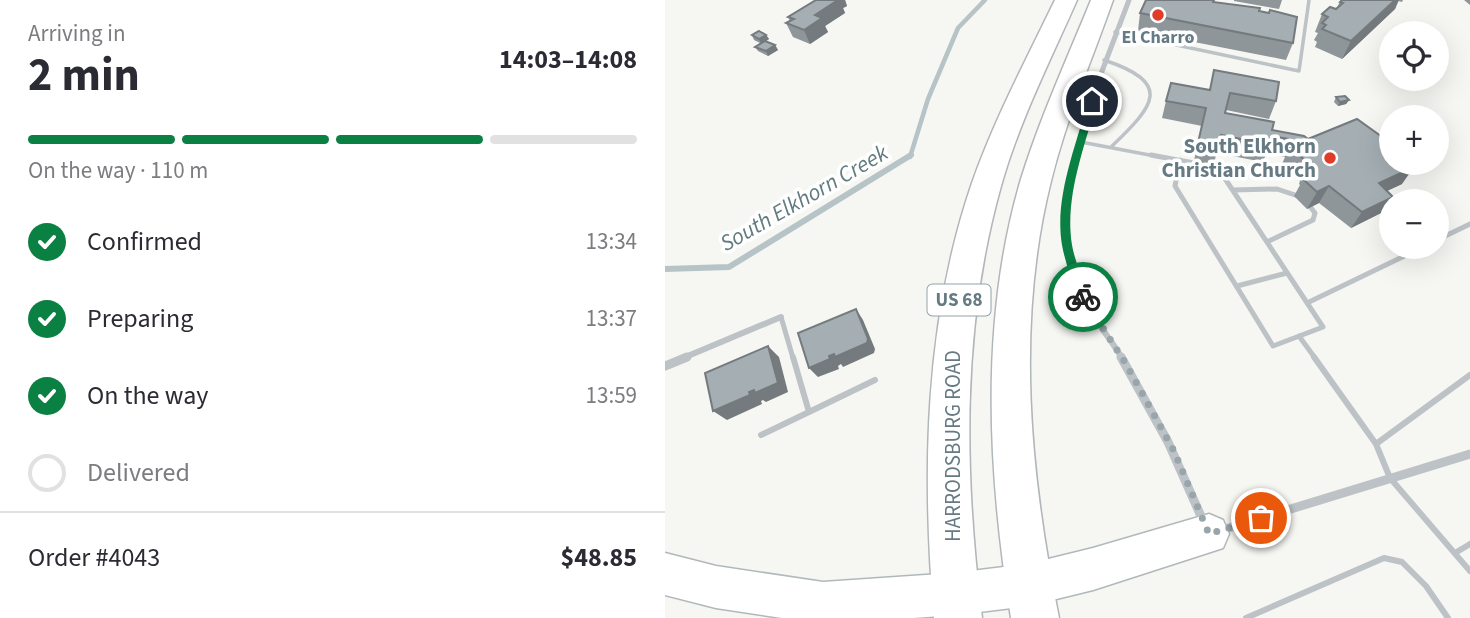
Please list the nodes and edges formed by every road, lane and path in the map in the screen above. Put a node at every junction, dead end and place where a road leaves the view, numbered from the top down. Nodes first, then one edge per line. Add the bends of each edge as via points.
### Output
1 (1309, 0) edge
2 (1066, 1) edge
3 (1112, 9) edge
4 (1104, 60) junction
5 (1081, 142) junction
6 (1112, 146) junction
7 (1180, 160) junction
8 (1233, 190) junction
9 (1470, 224) edge
10 (1449, 234) edge
11 (1267, 242) junction
12 (1398, 259) edge
13 (1287, 272) junction
14 (1237, 286) junction
15 (1307, 303) junction
16 (781, 317) joint
17 (1299, 336) junction
18 (665, 366) edge
19 (1470, 374) edge
20 (875, 380) dead end
21 (809, 412) junction
22 (761, 435) dead end
23 (1376, 444) junction
24 (1470, 454) edge
25 (1389, 478) junction
26 (1209, 534) junction
27 (1470, 544) edge
28 (1455, 554) junction
29 (1470, 571) edge
30 (665, 573) edge
31 (1032, 602) edge
32 (957, 606) edge
33 (1247, 618) edge
34 (1448, 618) edge

1 - 3 lane via 1299,71
2 - 3 main road
2 - 32 main road, HARRODSBURG ROAD / US 68 via 998,151 962,281 949,433
3 - 4 street
3 - 31 main road, US 68 via 1039,170 1020,249 1012,435
4 - 5 street
4 - 6 lane via 1135,71 1151,87 1151,99 1140,120
5 - 6 lane
5 - 26 street via 1066,218 1067,244 1083,296 1174,451
6 - 7 lane
7 - 8 lane via 1218,168
7 - 14 lane via 1175,186
8 - 11 lane
8 - 11 lane via 1289,190 1315,212 1313,220
9 - 10 lane
11 - 13 lane
12 - 15 lane
13 - 14 lane
13 - 15 lane
14 - 17 lane via 1273,346
15 - 17 lane via 1323,327
16 - 18 street
16 - 21 lane
17 - 23 lane
19 - 23 lane
20 - 21 lane
21 - 22 lane
23 - 25 lane
24 - 25 street
25 - 26 street
25 - 28 lane
26 - 31 street via 1093,569
27 - 28 lane
28 - 29 lane
30 - 32 street via 716,587 823,603
31 - 32 street
33 - 34 lane via 1384,558 1402,562

